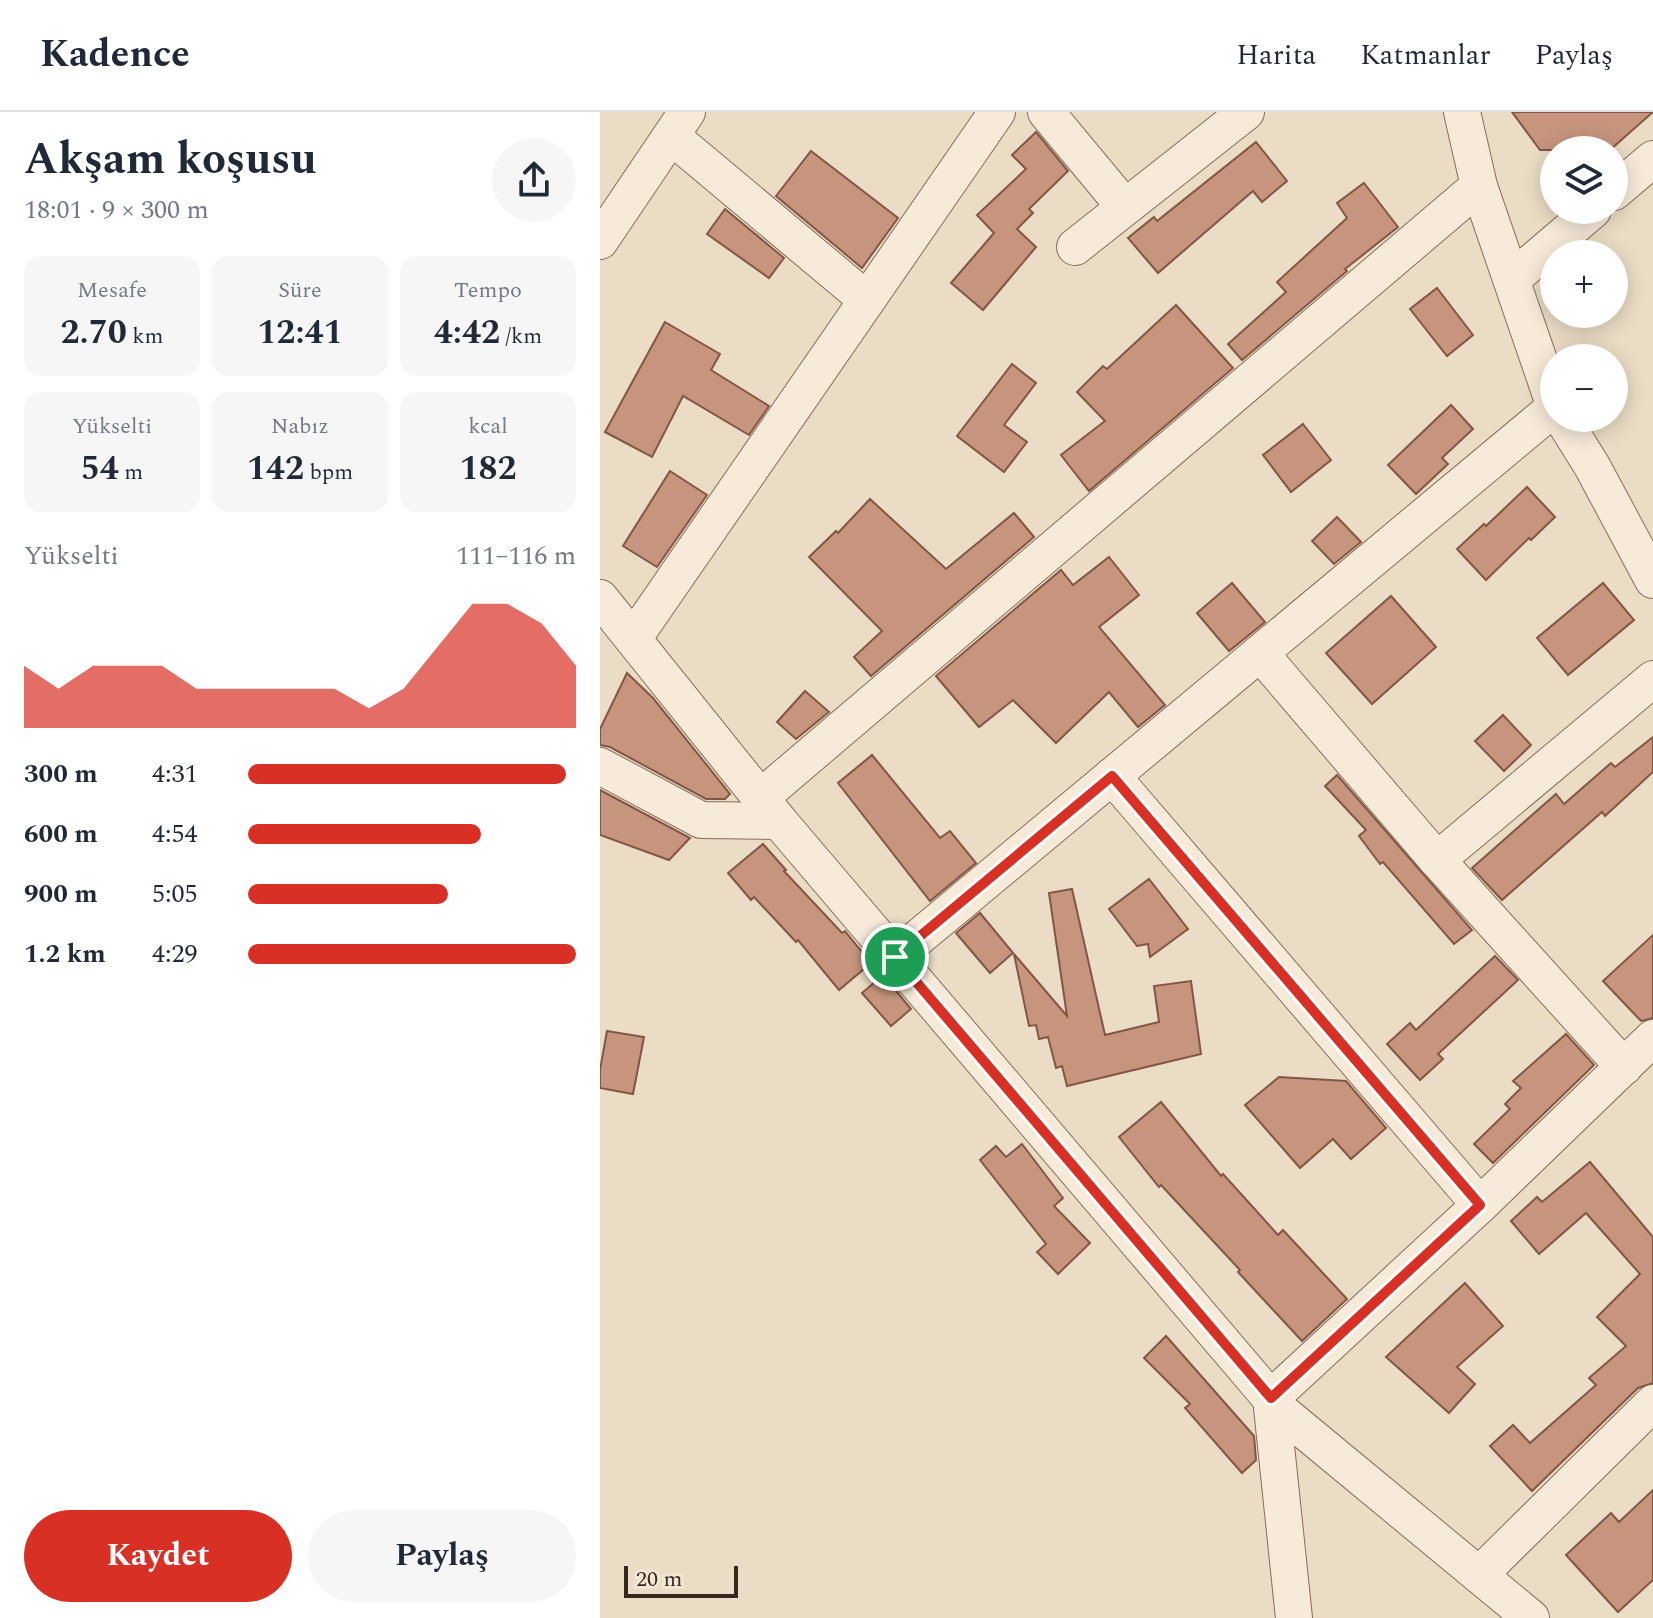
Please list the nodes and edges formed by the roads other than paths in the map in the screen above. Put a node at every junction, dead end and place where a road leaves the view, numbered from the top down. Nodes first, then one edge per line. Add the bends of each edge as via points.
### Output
1 (997, 112) edge
2 (1046, 112) edge
3 (1246, 112) edge
4 (1462, 112) edge
5 (679, 124) edge
6 (1653, 159) edge
7 (1628, 180) edge
8 (1479, 186) junction
9 (1124, 206) junction
10 (1577, 224) edge
11 (600, 241) edge
12 (1075, 247) dead end
13 (1512, 279) junction
14 (867, 300) junction
15 (1540, 364) edge
16 (1540, 418) edge
17 (1571, 432) edge
18 (1643, 533) edge
19 (1653, 580) edge
20 (600, 598) edge
21 (633, 639) junction
22 (1260, 653) junction
23 (1653, 679) edge
24 (600, 766) edge
25 (1112, 776) junction
26 (769, 810) junction
27 (1437, 860) junction
28 (895, 957) junction
29 (1653, 1038) edge
30 (1624, 1067) junction
31 (1480, 1205) junction
32 (1271, 1398) junction
33 (1653, 1403) edge
34 (1479, 1575) junction
35 (1294, 1618) edge
36 (1531, 1618) edge

1 - 14 street
2 - 9 street
3 - 9 street
4 - 8 street
5 - 11 street
5 - 14 street
6 - 7 street
8 - 13 street
8 - 26 street
9 - 12 street
10 - 13 street
13 - 15 street
14 - 21 street
16 - 22 street
17 - 18 street
18 - 19 street
20 - 21 street
21 - 26 street
22 - 25 street
22 - 27 street
23 - 27 street
24 - 26 street via 701,820
25 - 28 street
25 - 31 street
26 - 28 street
27 - 30 street
28 - 32 street
29 - 30 street
30 - 31 street
31 - 32 street
32 - 34 street
32 - 35 street
33 - 34 street
34 - 36 street

